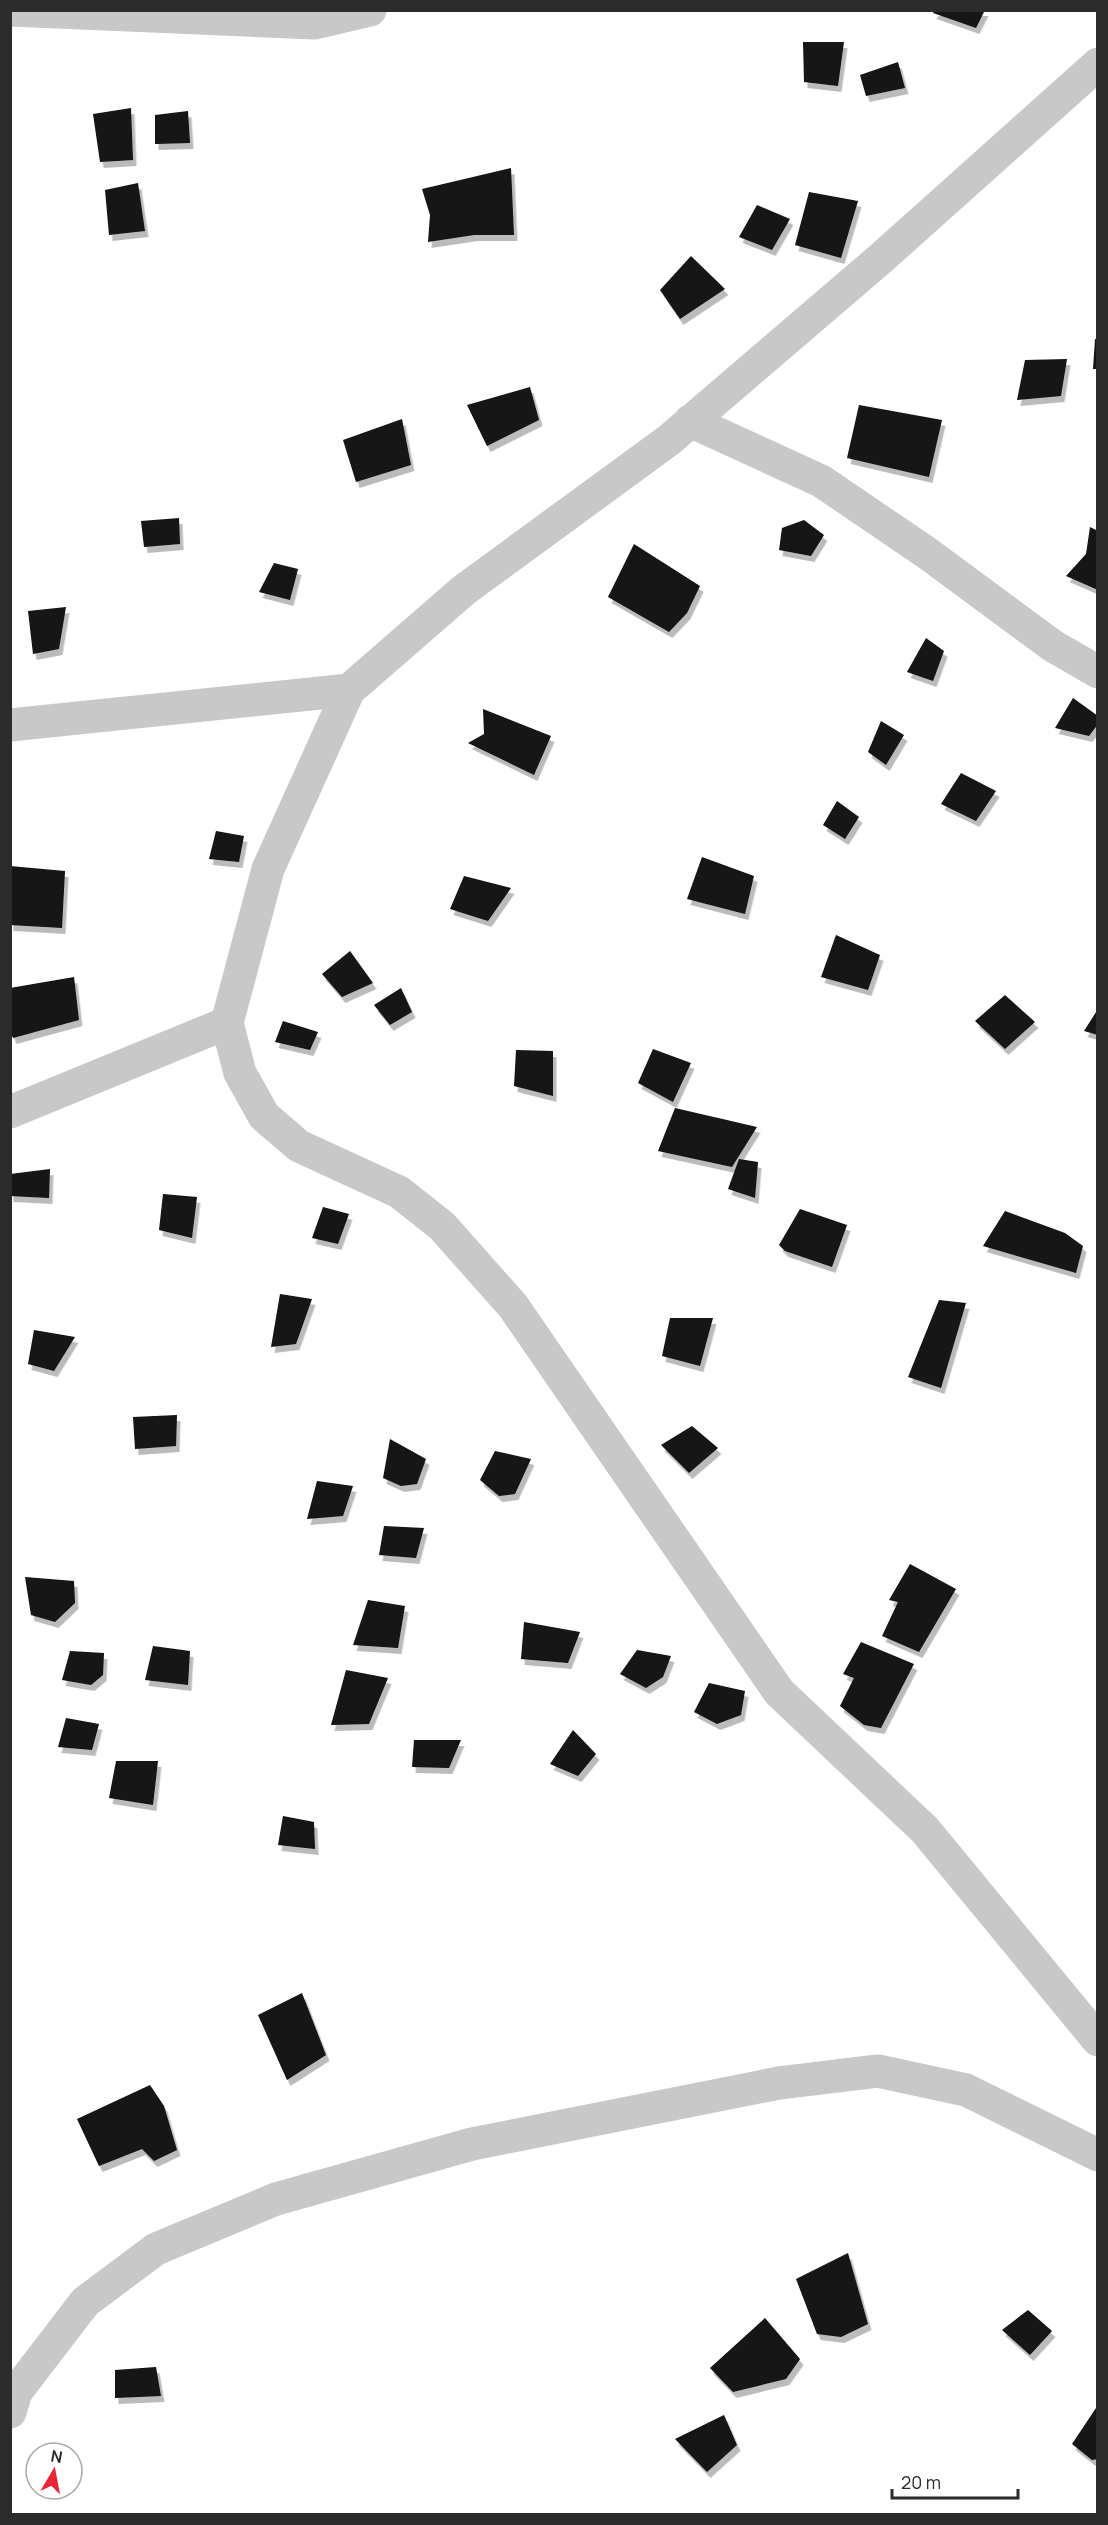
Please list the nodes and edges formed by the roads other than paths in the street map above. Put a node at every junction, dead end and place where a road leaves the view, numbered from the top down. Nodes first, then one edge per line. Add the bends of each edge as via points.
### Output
1 (11, 10) edge
2 (370, 10) edge
3 (1098, 64) edge
4 (690, 421) junction
5 (1098, 672) edge
6 (349, 690) junction
7 (10, 725) edge
8 (227, 1023) junction
9 (10, 1112) edge
10 (1098, 2040) edge
11 (1098, 2155) edge
12 (10, 2412) edge

1 - 2 street via 315,23
3 - 4 street via 879,260
4 - 5 street via 821,481 1053,646
4 - 6 street via 464,590
6 - 7 street
6 - 8 street via 268,869
8 - 9 street
8 - 10 street via 240,1073 264,1116 299,1146 399,1192 442,1226 513,1306 779,1692 925,1830
11 - 12 street via 966,2090 878,2071 779,2083 472,2144 276,2199 156,2248 85,2302 16,2392

